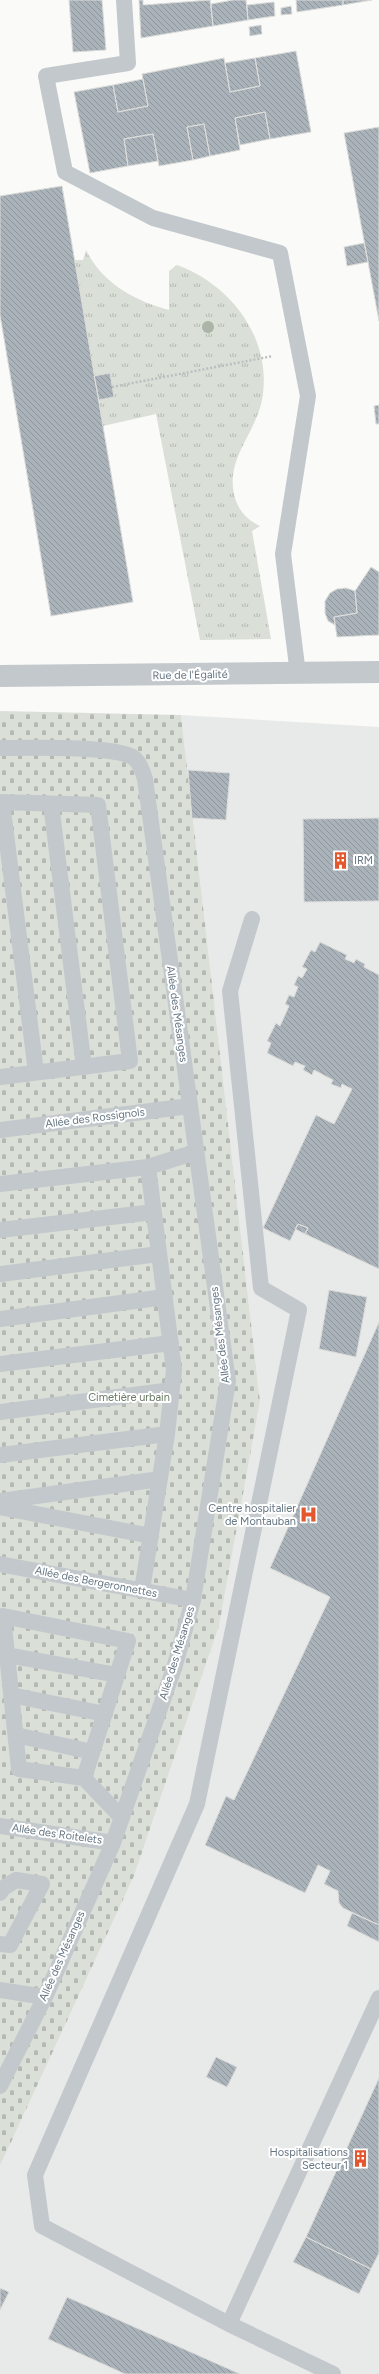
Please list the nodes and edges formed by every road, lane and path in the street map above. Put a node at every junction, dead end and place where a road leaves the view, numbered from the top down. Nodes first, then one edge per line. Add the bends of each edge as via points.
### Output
1 (124, 0) edge
2 (299, 351) junction
3 (112, 387) dead end
4 (379, 672) edge
5 (298, 674) junction
6 (0, 676) edge
7 (0, 748) edge
8 (1, 802) edge
9 (51, 804) junction
10 (252, 919) dead end
11 (84, 1067) junction
12 (36, 1072) junction
13 (0, 1077) edge
14 (190, 1106) junction
15 (0, 1130) edge
16 (196, 1152) junction
17 (148, 1167) junction
18 (0, 1184) edge
19 (154, 1212) junction
20 (0, 1230) edge
21 (160, 1254) junction
22 (0, 1274) edge
23 (165, 1297) junction
24 (0, 1319) edge
25 (171, 1343) junction
26 (0, 1364) edge
27 (172, 1390) junction
28 (0, 1412) edge
29 (167, 1434) junction
30 (0, 1455) edge
31 (160, 1479) junction
32 (0, 1501) edge
33 (0, 1508) edge
34 (151, 1536) junction
35 (0, 1564) edge
36 (142, 1590) junction
37 (193, 1600) junction
38 (7, 1655) junction
39 (117, 1674) junction
40 (11, 1695) junction
41 (104, 1714) junction
42 (16, 1735) junction
43 (92, 1752) junction
44 (84, 1778) junction
45 (122, 1818) junction
46 (0, 1826) edge
47 (113, 1843) junction
48 (1, 1890) edge
49 (0, 1944) edge
50 (0, 1990) edge
51 (45, 1997) junction
52 (379, 1998) edge
53 (0, 2086) edge
54 (229, 2324) junction
55 (333, 2374) edge

1 - 2 lane via 128,63 46,76 65,172 153,218 280,253
2 - 3 path
2 - 5 lane via 308,396 283,554
4 - 5 street, Rue de l'Égalité
5 - 6 street, Rue de l'Égalité
7 - 14 lane, Allée des Mésanges via 111,751 134,758 141,767 145,779
8 - 9 lane
8 - 12 lane
9 - 11 lane
9 - 11 lane via 98,805 102,836 130,1061
10 - 54 lane via 230,991 261,1288 299,1310 197,1804 35,2175 42,2226
11 - 12 lane
12 - 13 lane
14 - 15 lane, Allée des Rossignols
14 - 16 lane, Allée des Mésanges
16 - 17 lane
16 - 37 lane, Allée des Mésanges via 228,1381
17 - 18 lane
17 - 19 lane
19 - 20 lane
19 - 21 lane
21 - 22 lane
21 - 23 lane
23 - 24 lane
23 - 25 lane
25 - 26 lane
25 - 27 lane via 174,1370
27 - 28 lane
27 - 29 lane
29 - 30 lane
29 - 31 lane
31 - 32 lane
31 - 34 lane
33 - 34 lane
34 - 36 lane
35 - 36 lane, Allée des Bergeronnettes
36 - 37 lane, Allée des Bergeronnettes
37 - 45 lane, Allée des Mésanges via 175,1665
38 - 39 lane
38 - 39 lane via 3,1616 128,1641
38 - 40 lane
39 - 41 lane
40 - 41 lane
40 - 42 lane
41 - 43 lane
42 - 43 lane
42 - 44 lane via 19,1769
43 - 44 lane
44 - 45 lane
45 - 47 lane, Allée des Mésanges
46 - 47 lane, Allée des Roitelets
47 - 51 lane, Allée des Mésanges
48 - 49 lane via 16,1880 42,1884 10,1945
50 - 51 lane
51 - 53 lane, Allée des Mésanges
52 - 54 lane
54 - 55 lane

